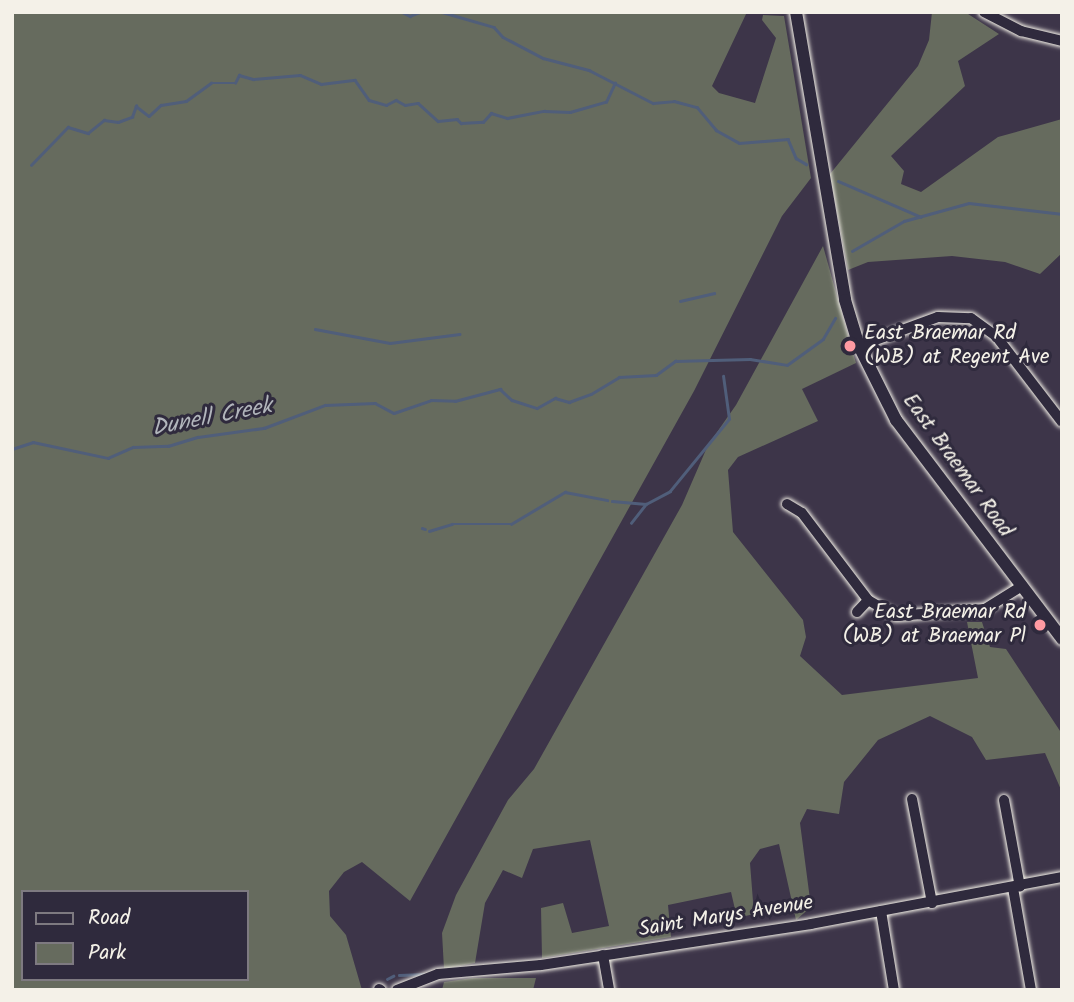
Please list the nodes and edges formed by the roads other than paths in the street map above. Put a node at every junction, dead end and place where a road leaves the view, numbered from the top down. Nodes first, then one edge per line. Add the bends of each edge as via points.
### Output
1 (796, 12) edge
2 (984, 12) edge
3 (1062, 41) edge
4 (859, 346) junction
5 (1062, 422) edge
6 (787, 504) dead end
7 (1022, 586) junction
8 (868, 600) junction
9 (857, 612) dead end
10 (1062, 639) edge
11 (912, 799) dead end
12 (1004, 800) dead end
13 (1062, 877) edge
14 (1017, 887) junction
15 (932, 903) junction
16 (881, 911) junction
17 (603, 955) junction
18 (397, 990) edge
19 (609, 990) edge
20 (894, 990) edge
21 (1031, 990) edge

1 - 4 street, East Braemar Road via 845,300
2 - 3 street via 1021,31
4 - 5 street via 937,317 971,318 996,336
4 - 7 street, East Braemar Road via 897,419
6 - 8 street via 802,513
7 - 8 street via 985,609 944,615 907,618
7 - 10 street, East Braemar Road
8 - 9 street
11 - 15 street
12 - 14 street
13 - 14 street, Saint Marys Avenue
14 - 15 street, Saint Marys Avenue
14 - 21 street
15 - 16 street, Saint Marys Avenue
16 - 17 street, Saint Marys Avenue
16 - 20 street
17 - 18 street, Saint Marys Avenue via 438,974
17 - 19 street

